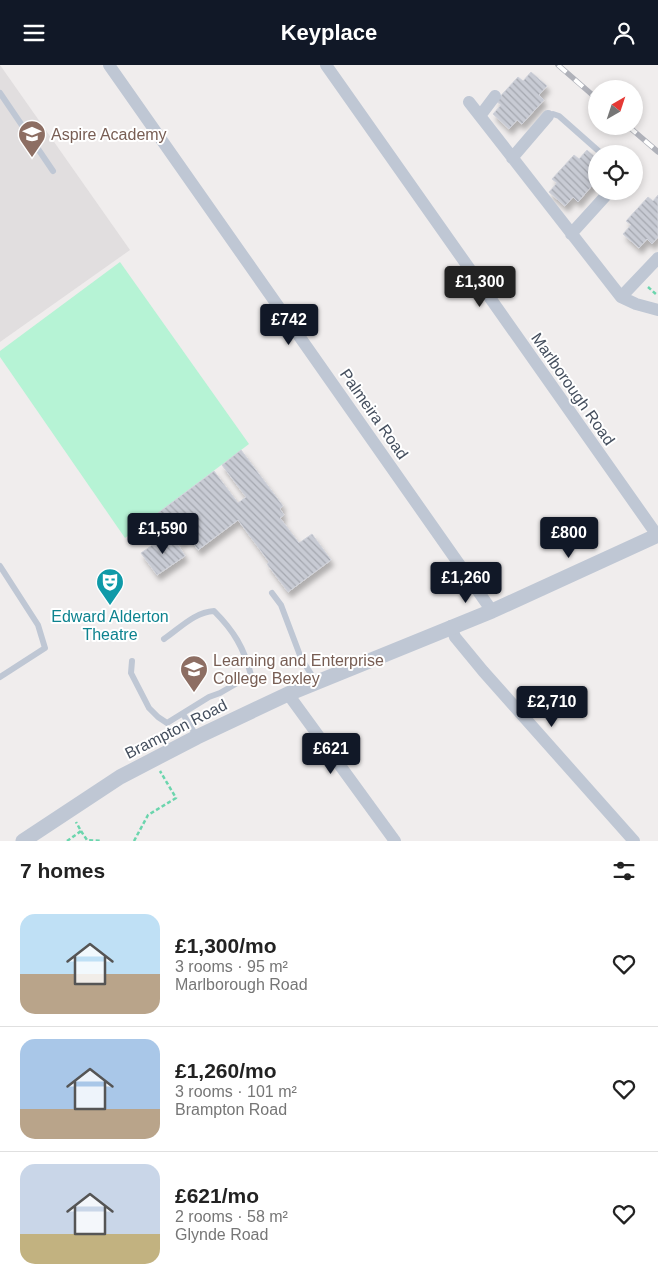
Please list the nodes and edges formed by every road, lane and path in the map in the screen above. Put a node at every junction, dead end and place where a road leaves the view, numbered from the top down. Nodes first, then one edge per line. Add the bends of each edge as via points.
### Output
1 (108, 65) edge
2 (326, 65) edge
3 (0, 93) edge
4 (495, 96) dead end
5 (469, 102) dead end
6 (480, 116) junction
7 (548, 116) joint
8 (592, 145) edge
9 (512, 158) junction
10 (53, 171) dead end
11 (602, 200) edge
12 (571, 234) junction
13 (658, 258) edge
14 (621, 297) junction
15 (658, 310) edge
16 (657, 535) edge
17 (0, 566) edge
18 (272, 593) dead end
19 (492, 611) junction
20 (451, 626) junction
21 (164, 639) dead end
22 (132, 661) dead end
23 (0, 677) edge
24 (316, 682) junction
25 (288, 694) junction
26 (183, 715) junction
27 (197, 737) junction
28 (154, 760) junction
29 (69, 810) junction
30 (81, 831) junction
31 (23, 841) edge
32 (66, 841) edge
33 (102, 841) edge
34 (134, 841) edge
35 (395, 841) edge
36 (634, 841) edge

1 - 19 street, Palmeira Road
2 - 16 street, Marlborough Road
3 - 10 lane
4 - 6 street
5 - 6 street
6 - 9 street
7 - 8 lane via 559,116
7 - 9 street
9 - 12 street
11 - 12 street
12 - 14 street
13 - 14 street
14 - 15 street
16 - 19 street, Brampton Road
17 - 23 lane via 38,625 45,648
18 - 24 lane via 281,605 302,658
19 - 20 street, Brampton Road
20 - 24 street, Brampton Road
20 - 36 street via 455,637 472,657
21 - 26 lane via 197,615 214,611 243,648 252,675 209,697
22 - 26 lane via 131,673 158,717 167,723
24 - 25 street, Brampton Road
25 - 27 street, Brampton Road
25 - 35 street
26 - 27 lane
27 - 28 street, Brampton Road
28 - 29 street, Brampton Road via 120,777
28 - 34 path via 176,798 148,815
29 - 30 path
29 - 31 street, Brampton Road
30 - 32 path
30 - 33 path via 87,840

